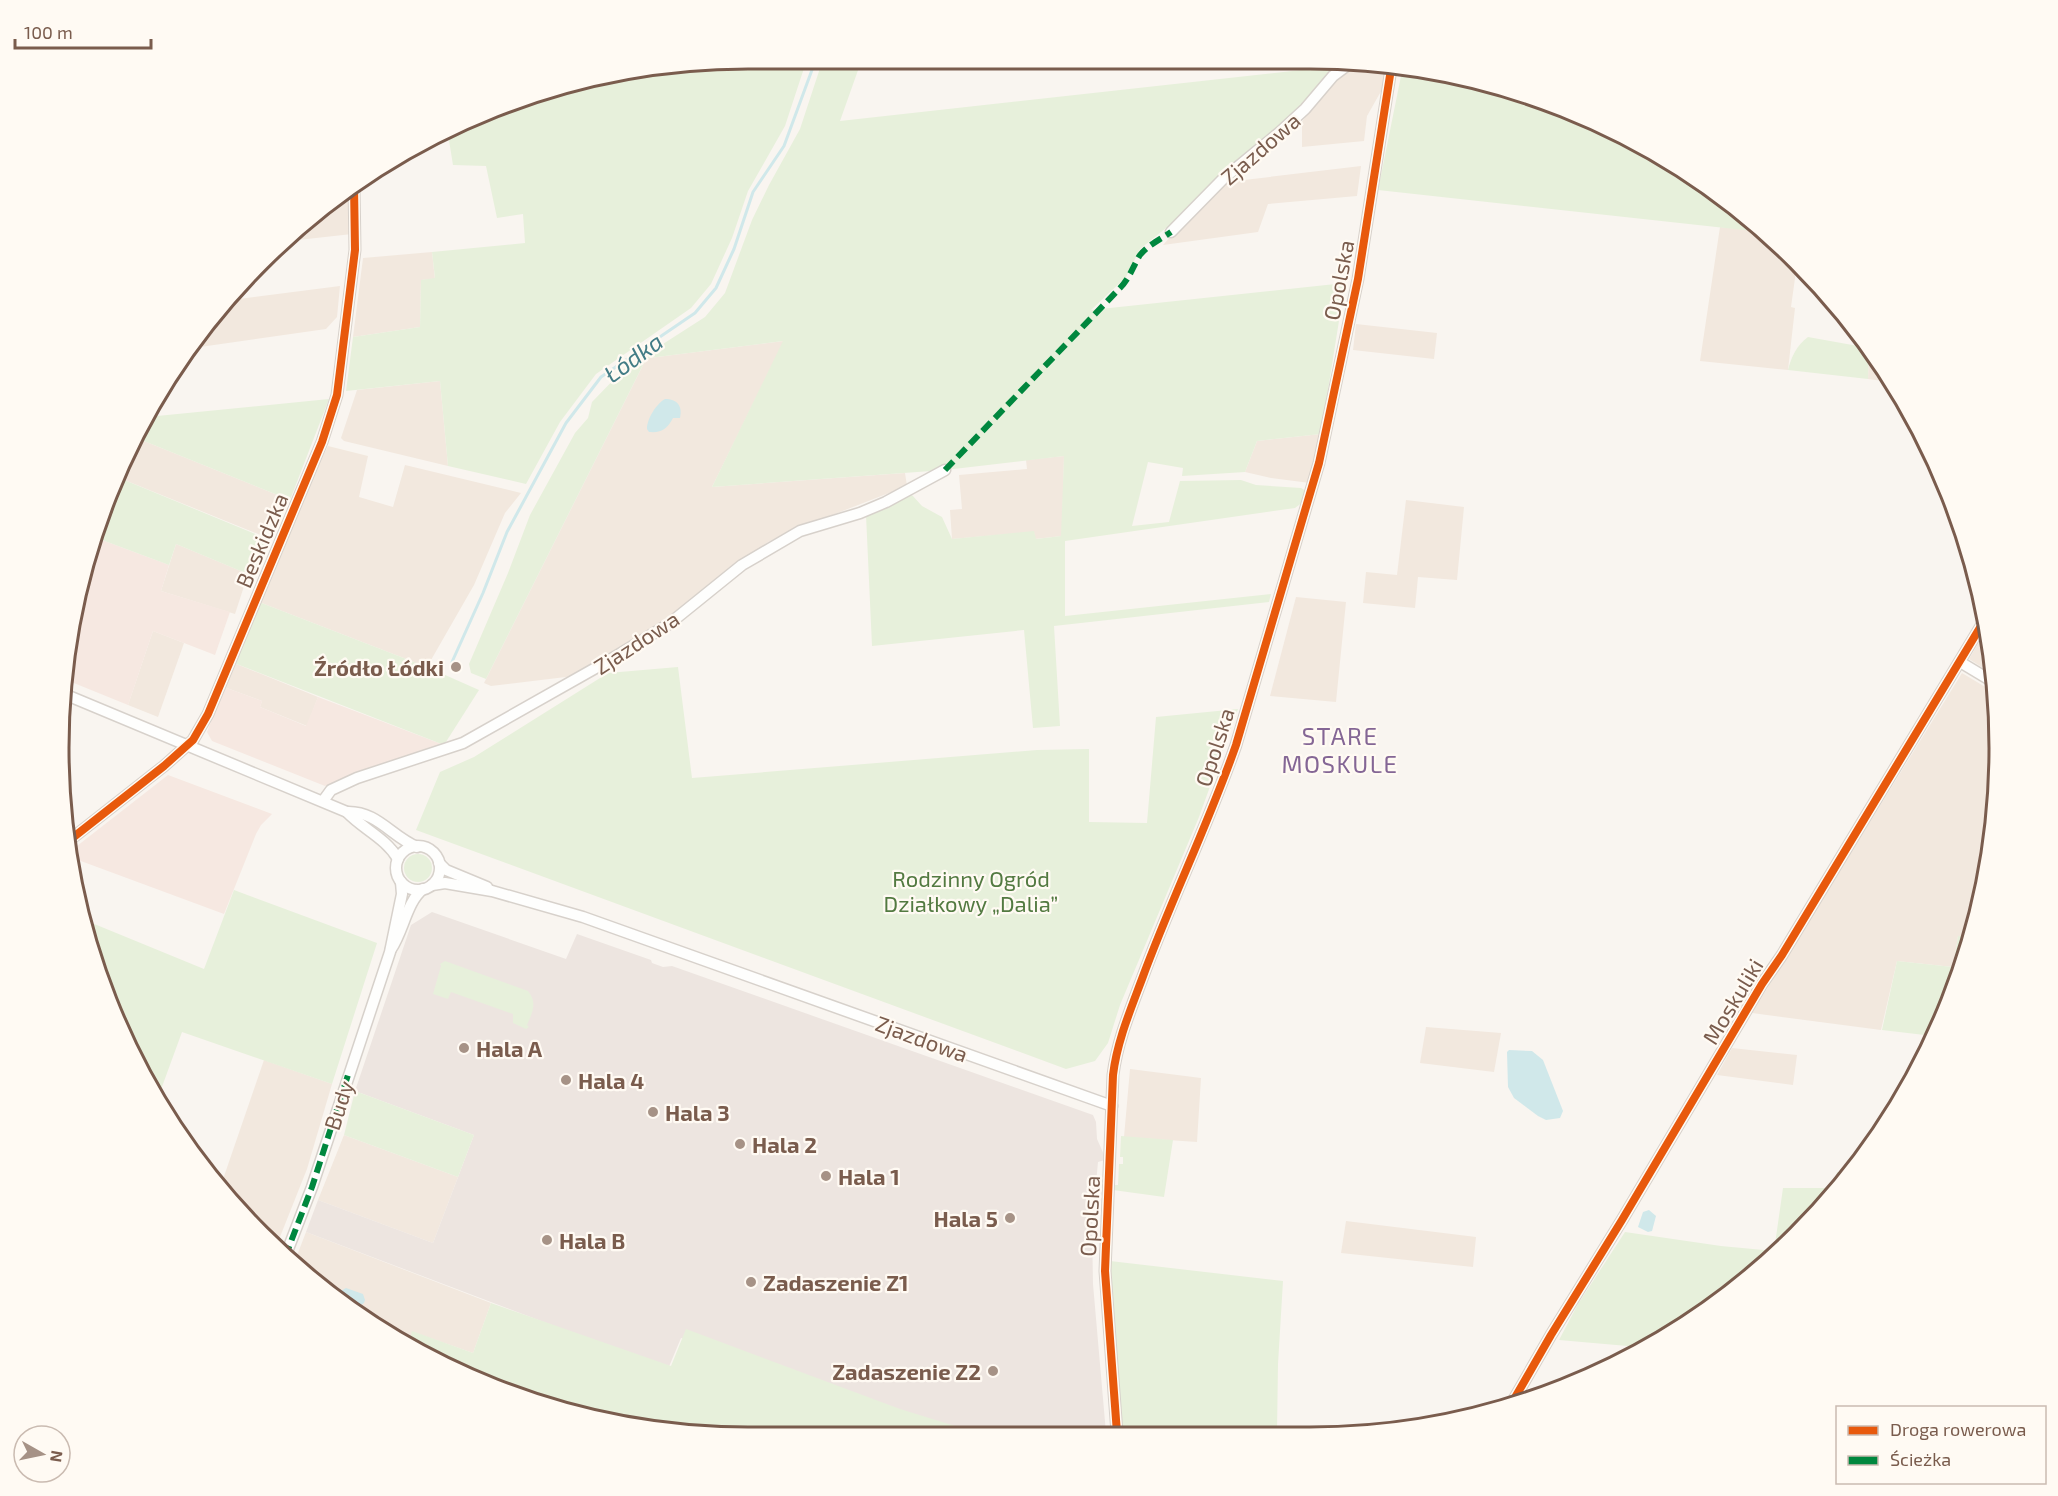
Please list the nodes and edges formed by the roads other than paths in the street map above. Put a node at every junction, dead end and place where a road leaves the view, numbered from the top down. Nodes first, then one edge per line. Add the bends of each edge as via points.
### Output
1 (1341, 70) edge
2 (1390, 74) edge
3 (354, 195) edge
4 (1170, 232) dead end
5 (945, 470) dead end
6 (1978, 631) edge
7 (1960, 662) junction
8 (1985, 676) edge
9 (71, 697) edge
10 (188, 745) junction
11 (323, 801) junction
12 (347, 812) junction
13 (75, 836) edge
14 (417, 846) junction
15 (398, 860) junction
16 (439, 863) junction
17 (401, 882) junction
18 (428, 887) junction
19 (492, 891) junction
20 (390, 952) junction
21 (1112, 1106) junction
22 (289, 1247) edge
23 (1517, 1394) edge
24 (1117, 1427) edge

1 - 4 street, Zjazdowa via 1297,116 1223,179
2 - 21 street, Opolska via 1358,279 1319,464 1236,745 1117,1047
3 - 10 street, Beskidzka via 355,250 337,395 322,442 208,714
5 - 11 street, Zjazdowa via 860,513 800,531 742,565 669,624 463,743 357,778 331,790
6 - 7 street, Moskuliki
7 - 8 street
7 - 23 street, Moskuliki
9 - 10 street
10 - 11 street
10 - 13 street, Beskidzka
11 - 12 street
12 - 14 street via 371,816
12 - 15 street via 388,846
14 - 15 street
14 - 16 street via 431,851
15 - 17 street via 396,869
16 - 18 street via 439,873
16 - 19 street, Zjazdowa
17 - 18 street via 414,890
17 - 20 street, Budy
18 - 19 street, Zjazdowa via 445,883
18 - 20 street, Budy via 415,898
19 - 21 street, Zjazdowa via 598,922
20 - 22 street, Budy
21 - 24 street, Opolska via 1105,1271

